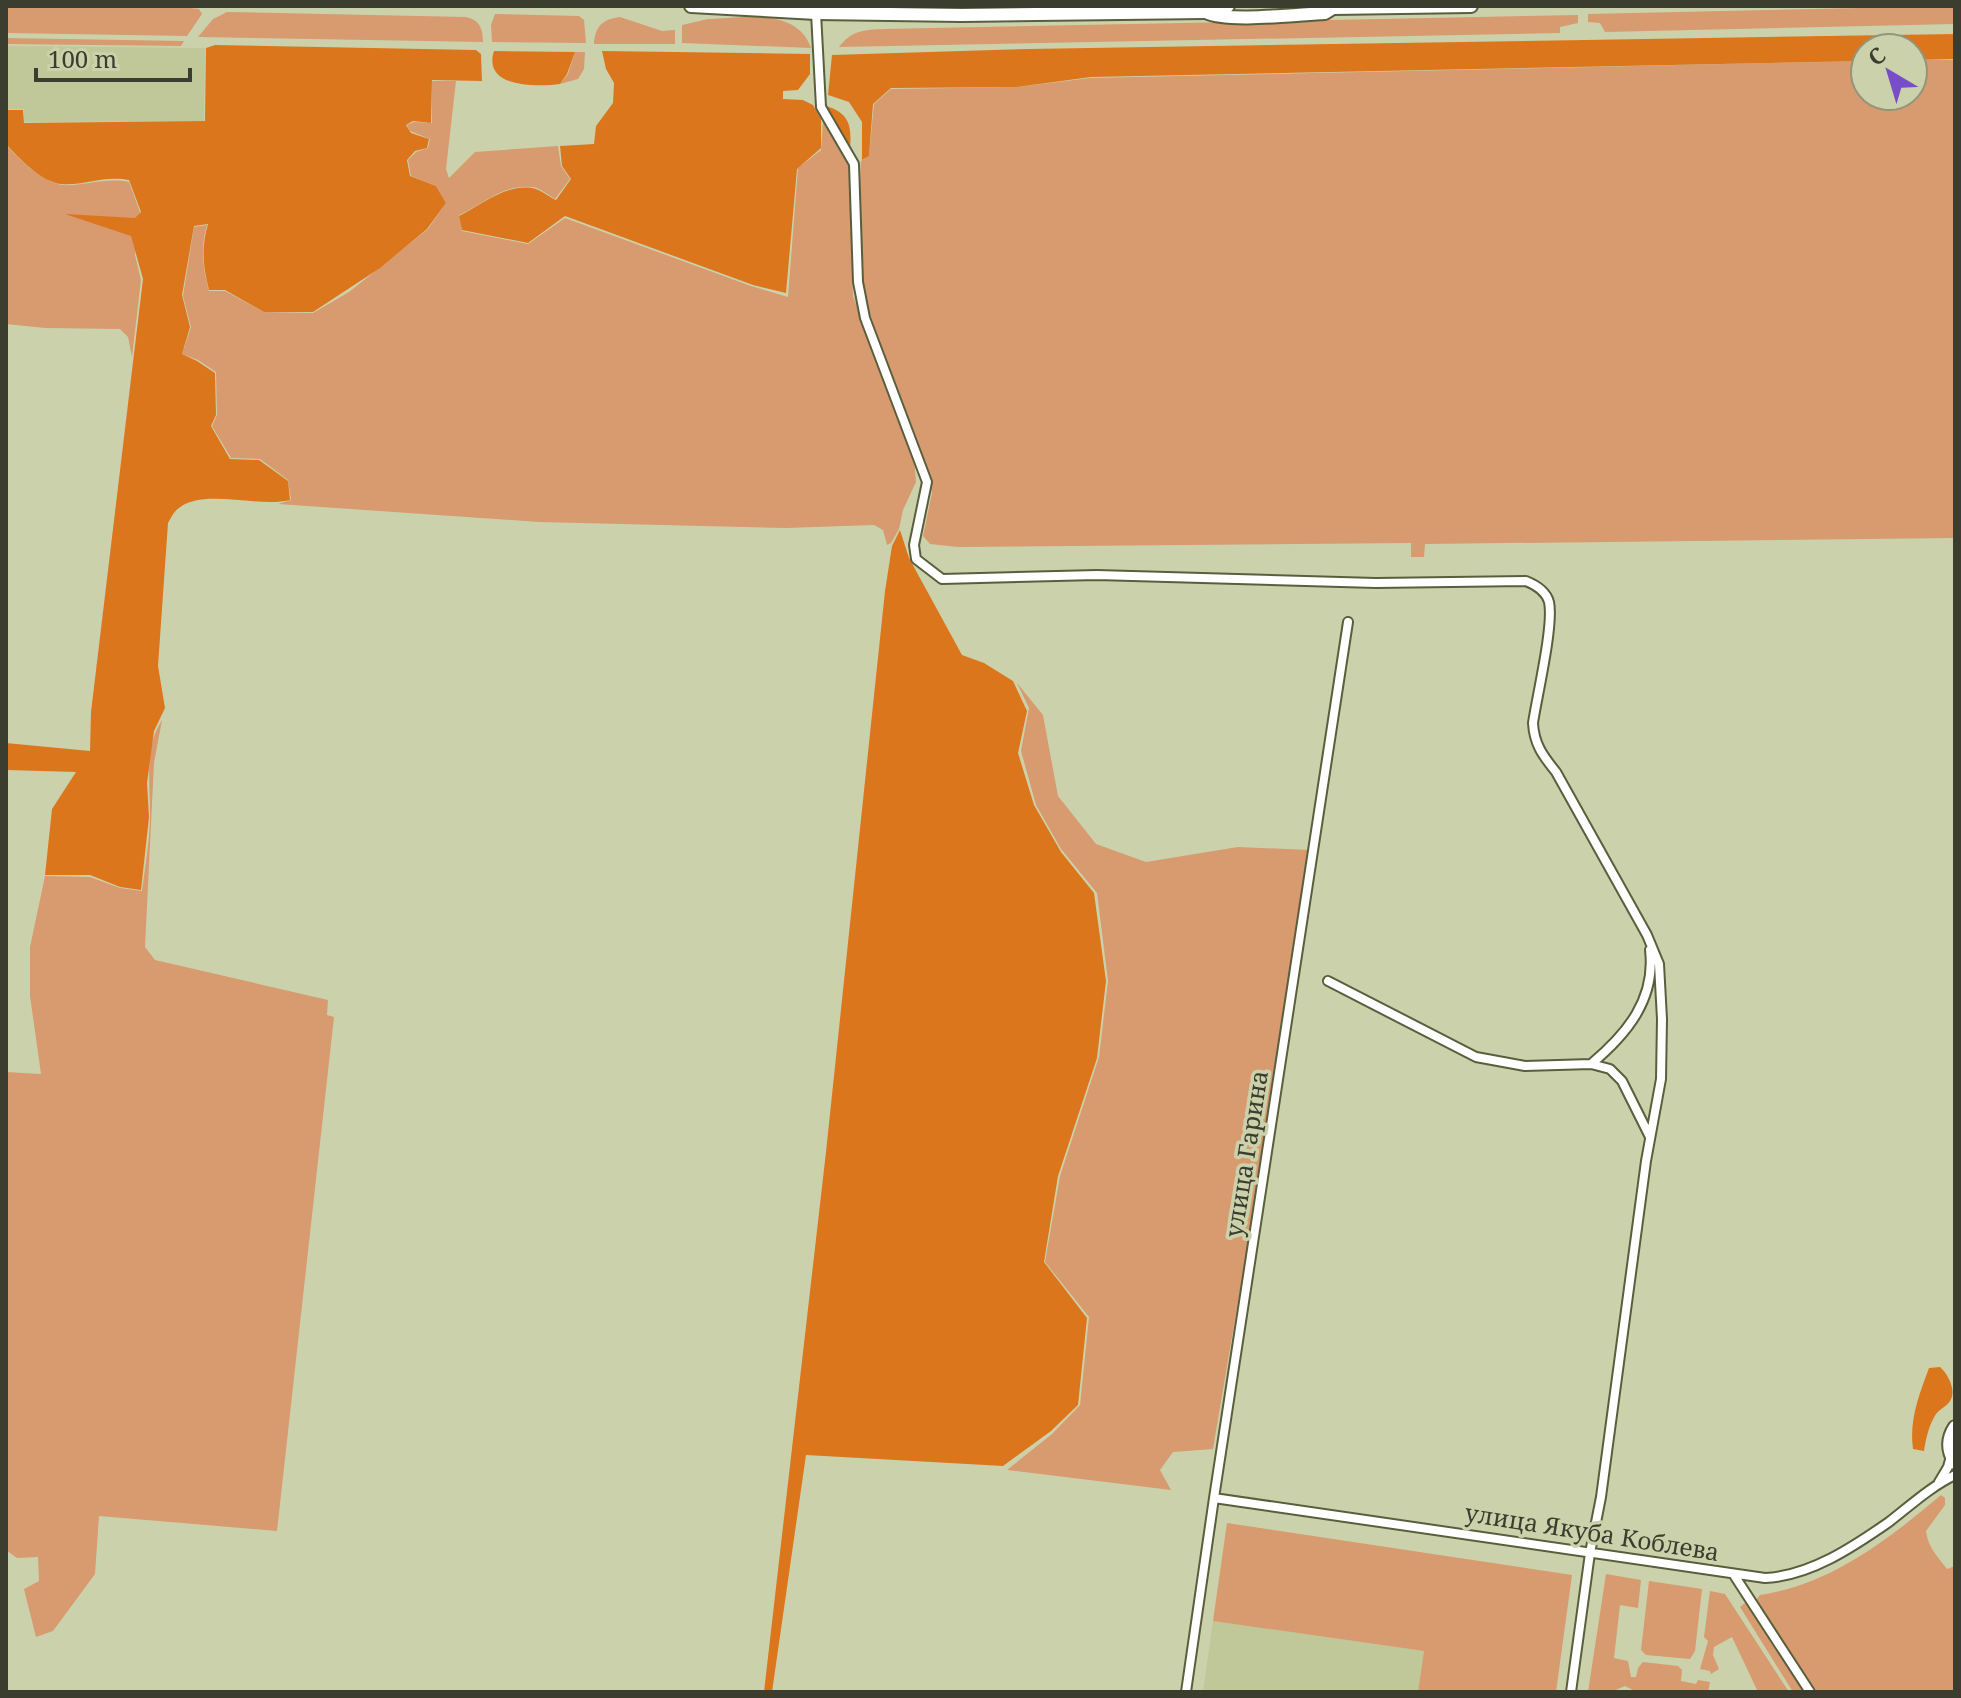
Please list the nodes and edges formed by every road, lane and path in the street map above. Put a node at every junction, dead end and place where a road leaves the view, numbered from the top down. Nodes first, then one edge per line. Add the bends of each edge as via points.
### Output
1 (691, 6) edge
2 (718, 6) edge
3 (977, 6) edge
4 (1228, 6) edge
5 (1471, 6) edge
6 (1331, 7) edge
7 (1206, 12) junction
8 (816, 13) junction
9 (991, 15) junction
10 (1348, 622) dead end
11 (1646, 934) junction
12 (1328, 981) dead end
13 (1591, 1064) junction
14 (1650, 1138) junction
15 (1955, 1427) edge
16 (1953, 1459) edge
17 (1955, 1475) edge
18 (1939, 1483) junction
19 (1214, 1498) junction
20 (1590, 1553) junction
21 (1734, 1575) junction
22 (1186, 1692) edge
23 (1571, 1692) edge
24 (1810, 1692) edge

1 - 2 main road
2 - 8 main road
3 - 9 main road
4 - 7 main road
5 - 6 main road
6 - 7 main road via 1325,13 1279,15
7 - 9 main road
8 - 9 main road
8 - 11 street via 821,107 854,164 858,282 865,318 927,482 916,559 942,579 1097,575 1535,584 1549,603 1534,738
10 - 19 street, улица Гарина
11 - 13 street via 1651,972 1646,997 1632,1023
11 - 14 street via 1659,964 1662,1019 1661,1079
12 - 13 street via 1476,1057 1525,1066
13 - 14 street via 1610,1069 1622,1081
14 - 20 street
15 - 16 main road via 1950,1437
16 - 18 street, улица Якуба Коблева
17 - 18 street, улица Якуба Коблева
18 - 21 street, улица Якуба Коблева via 1870,1534 1813,1567 1782,1577
19 - 20 street, улица Якуба Коблева
19 - 22 street, улица Гарина
20 - 21 street, улица Якуба Коблева
20 - 23 street
21 - 24 street

